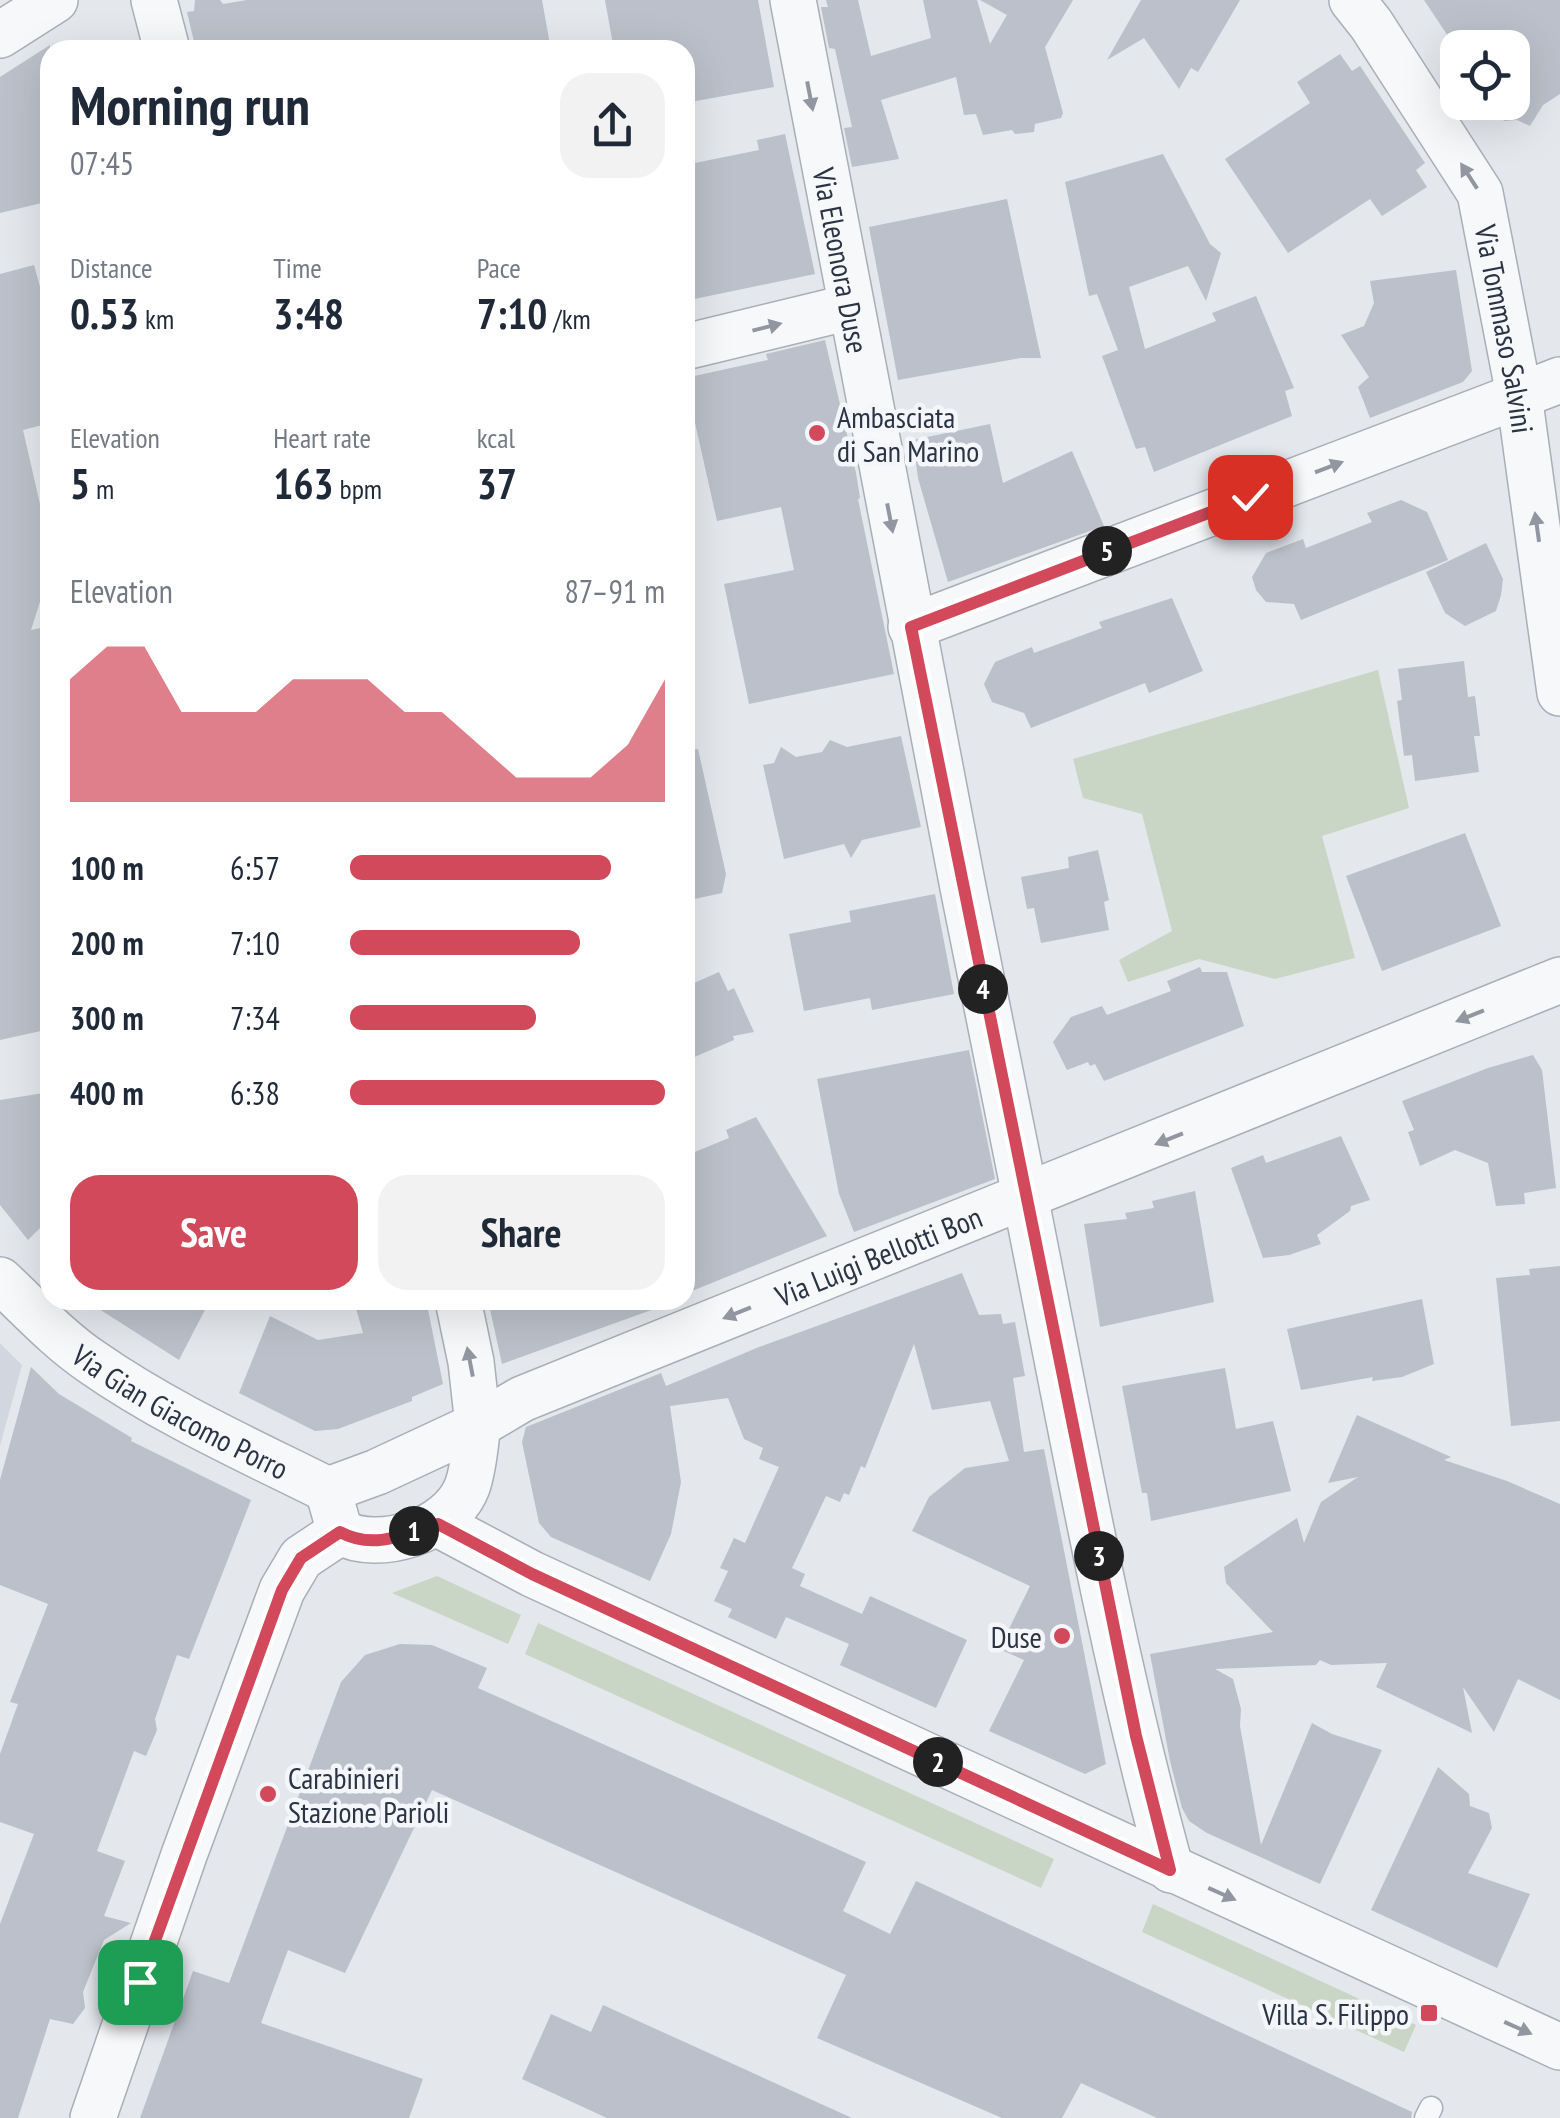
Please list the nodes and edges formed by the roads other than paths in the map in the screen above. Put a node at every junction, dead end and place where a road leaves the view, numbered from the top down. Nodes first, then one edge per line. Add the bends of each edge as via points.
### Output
1 (55, 0) edge
2 (154, 0) edge
3 (793, 0) edge
4 (1352, 0) edge
5 (0, 36) edge
6 (164, 40) edge
7 (850, 307) junction
8 (695, 345) edge
9 (1540, 387) edge
10 (911, 627) junction
11 (1560, 693) edge
12 (1560, 980) edge
13 (1025, 1197) junction
14 (0, 1280) edge
15 (460, 1310) edge
16 (478, 1424) junction
17 (334, 1511) junction
18 (438, 1524) junction
19 (1170, 1870) junction
20 (1560, 2048) edge
21 (92, 2118) edge

1 - 5 street
2 - 6 street
3 -> 7 street, Via Eleonora Duse
9 -> 4 street, Via Tommaso Salvini via 1480,193
8 -> 7 street
7 -> 10 street, Via Eleonora Duse
10 -> 9 street
11 -> 9 street, Via Tommaso Salvini
10 - 13 street, Via Eleonora Duse
12 -> 13 street, Via Luigi Bellotti Bon
13 -> 16 street, Via Luigi Bellotti Bon via 522,1400
13 - 19 street, Via Eleonora Duse via 1136,1736
14 - 17 street, Via Gian Giacomo Porro via 87,1359
16 -> 15 street
16 - 17 street, Via Luigi Bellotti Bon via 378,1472
16 - 18 street via 467,1489
17 - 18 street, Via Gian Giacomo Porro via 355,1540 380,1542
17 - 21 street, Via Luigi Bellotti Bon via 282,1590
18 - 19 street via 532,1574
19 -> 20 street

